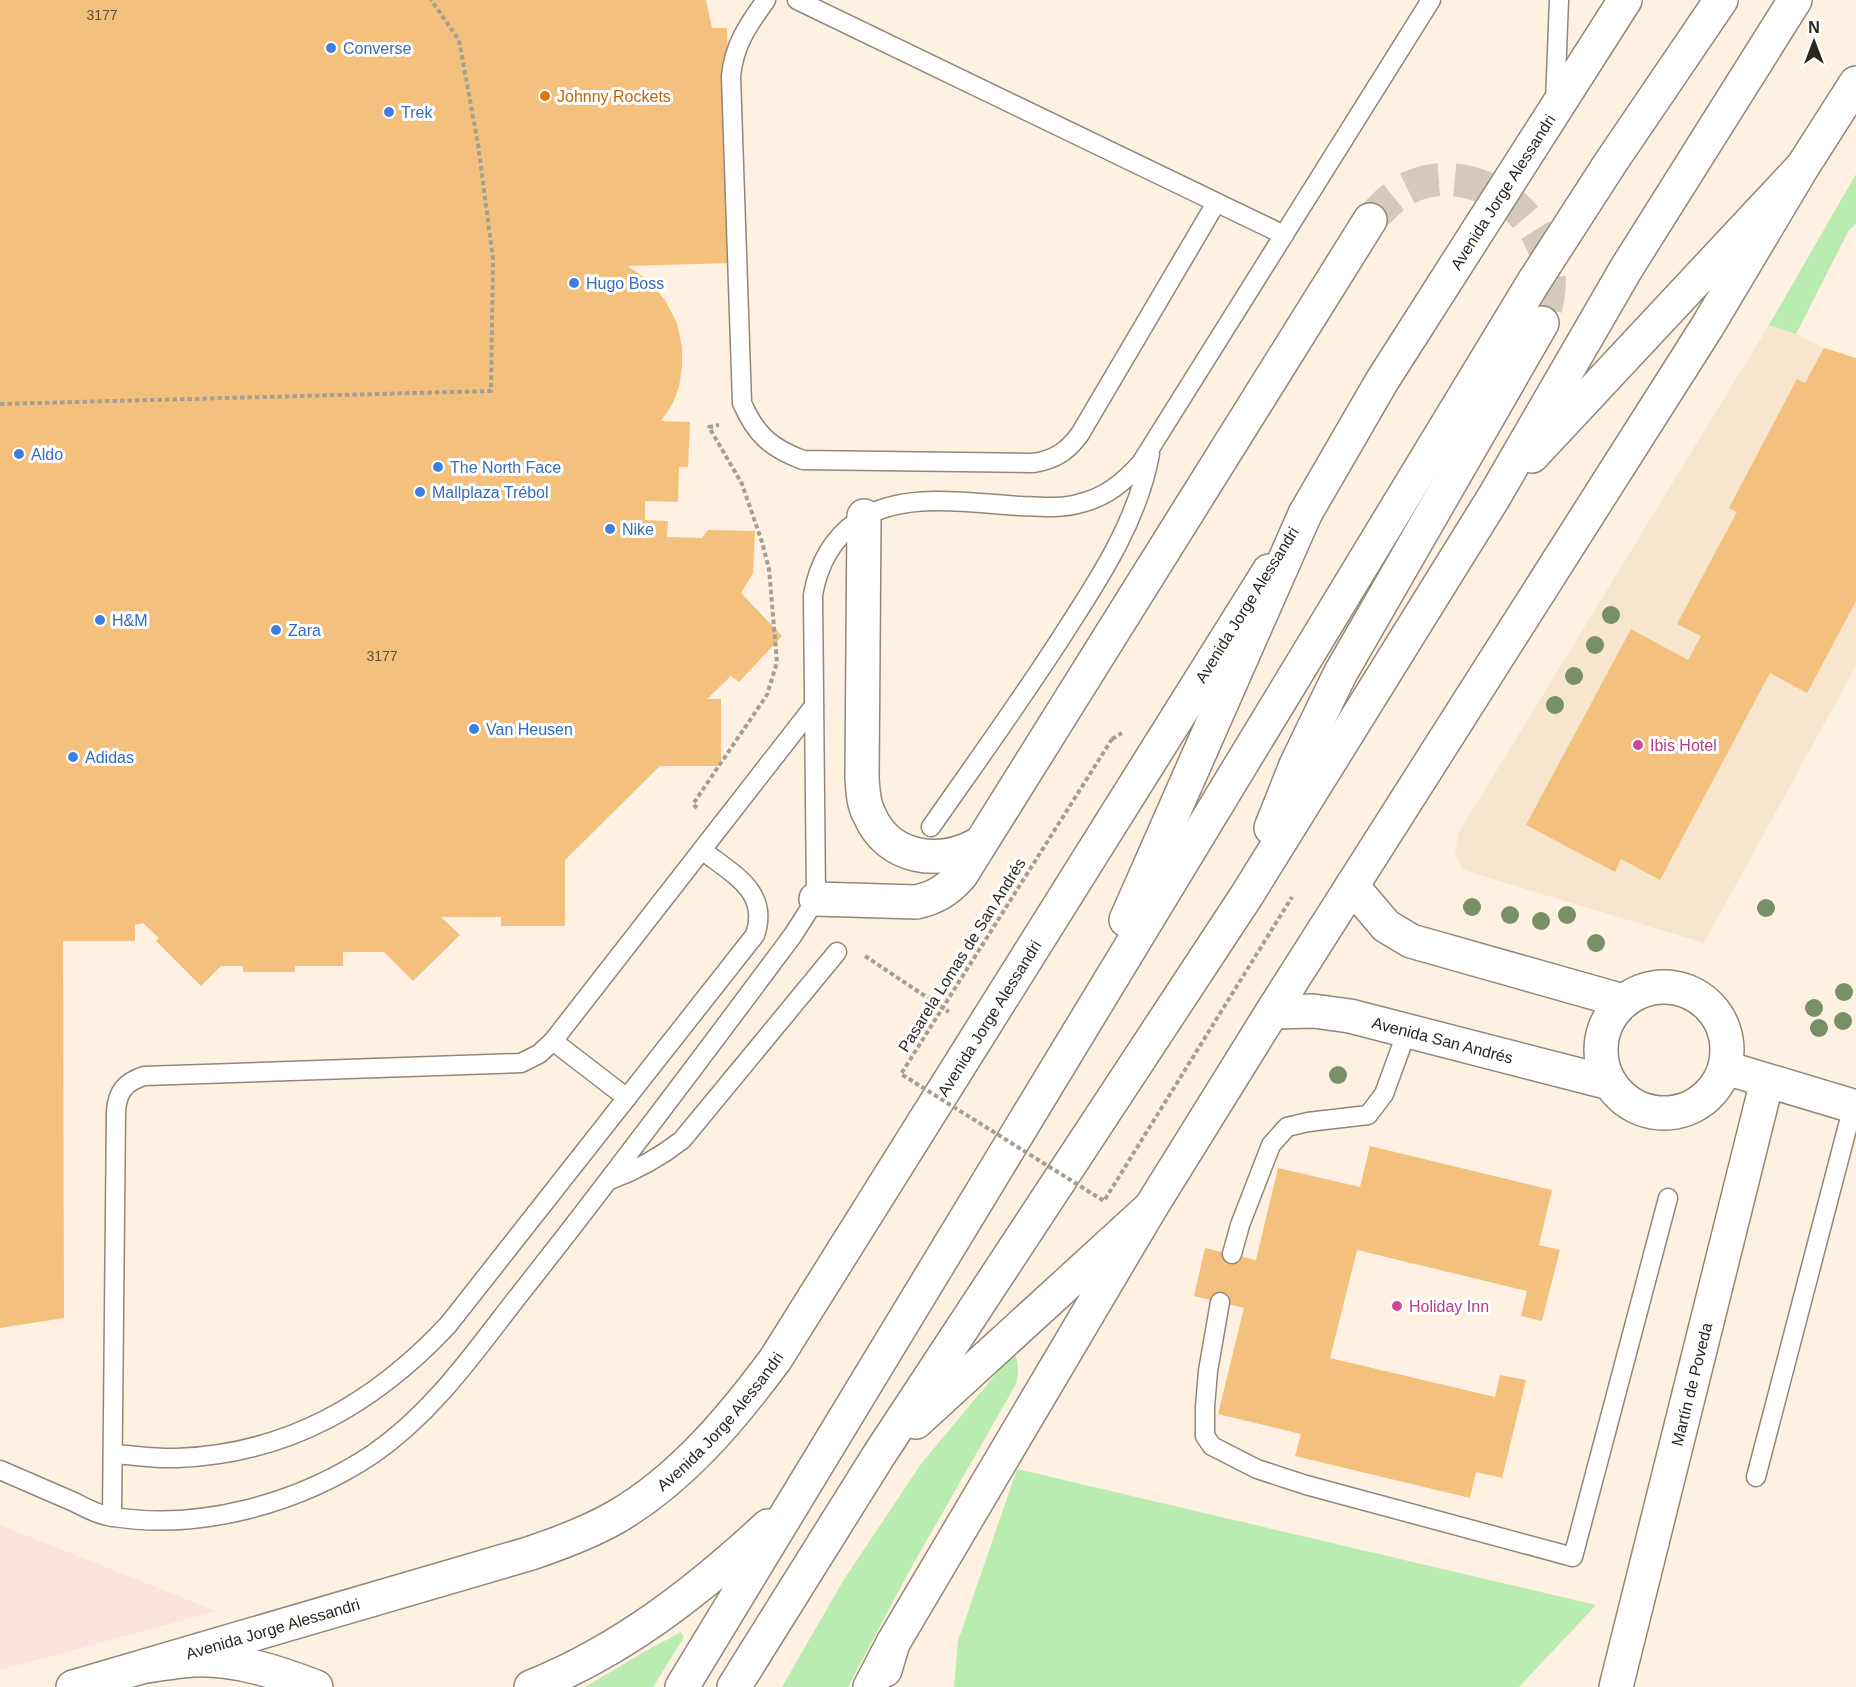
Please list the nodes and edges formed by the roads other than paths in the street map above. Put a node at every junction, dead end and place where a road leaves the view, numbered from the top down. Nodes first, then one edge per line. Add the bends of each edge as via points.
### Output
1 (766, 0) edge
2 (797, 0) edge
3 (1431, 0) edge
4 (1559, 0) edge
5 (1625, 0) edge
6 (1721, 0) edge
7 (1795, 0) edge
8 (1856, 83) edge
9 (1554, 111) junction
10 (1803, 166) junction
11 (1216, 202) junction
12 (1370, 220) tunnel mouth
13 (1284, 235) junction
14 (1542, 323) tunnel mouth
15 (1151, 447) junction
16 (1494, 497) junction
17 (1305, 514) junction
18 (864, 516) junction
19 (814, 706) junction
20 (931, 827) dead end
21 (980, 844) junction
22 (702, 850) junction
23 (1352, 886) junction
24 (1247, 895) junction
25 (816, 899) junction
26 (837, 952) dead end
27 (1623, 1001) junction
28 (1272, 1012) junction
29 (1407, 1031) junction
30 (1074, 1040) junction
31 (553, 1041) junction
32 (1726, 1068) junction
33 (1767, 1081) junction
34 (1610, 1083) junction
35 (627, 1098) junction
36 (1855, 1105) edge
37 (610, 1180) junction
38 (1668, 1198) dead end
39 (1151, 1207) junction
40 (1232, 1254) dead end
41 (1220, 1302) dead end
42 (113, 1454) junction
43 (879, 1455) junction
44 (0, 1470) edge
45 (1756, 1477) dead end
46 (798, 1498) junction
47 (112, 1516) junction
48 (769, 1632) junction
49 (893, 1643) junction
50 (146, 1666) junction
51 (73, 1687) edge
52 (316, 1687) edge
53 (531, 1687) edge
54 (682, 1687) edge
55 (734, 1687) edge
56 (747, 1687) edge
57 (870, 1687) edge
58 (882, 1687) edge
59 (1616, 1687) edge

1 - 11 lane via 744,30 731,76 742,403 750,422 774,447 803,460 1033,463 1060,455 1080,434
2 - 11 lane
3 - 13 lane
4 - 9 lane
5 - 9 main road, Avenida Jorge Alessandri
6 - 30 main road via 1533,283
7 - 16 main road via 1626,269
8 - 10 main road
9 - 17 main road, Avenida Jorge Alessandri via 1382,381
10 - 16 main road
10 - 23 main road via 1707,327
11 - 13 lane
12 - 21 main road
13 - 15 lane
14 - 24 main road via 1340,674 1296,765
15 - 18 lane via 1128,478 1112,490 1079,504 1044,507 912,501
15 - 20 lane via 1138,501 1093,587 1037,676
16 - 24 main road
17 - 30 main road
17 - 50 main road, Avenida Jorge Alessandri via 775,1360 723,1426 669,1478 618,1516 561,1542
18 - 19 lane via 837,539 817,574 813,605
18 - 21 main road via 862,778 868,814 886,839 916,855 955,855
19 - 22 lane
19 - 25 lane
21 - 25 main road via 952,885 929,899 902,903
22 - 31 lane
22 - 35 lane via 755,896 759,922 751,941
23 - 27 main road via 1386,926 1410,941
23 - 28 main road
24 - 43 main road
25 - 37 lane via 786,945
26 - 37 lane via 682,1140 639,1169
27 - 32 main road via 1659,987 1686,990 1700,997 1721,1021 1727,1036
27 - 34 main road via 1609,1019 1602,1040 1604,1070
28 - 29 main road, Avenida San Andrés via 1332,1013
28 - 39 main road
29 - 34 main road, Avenida San Andrés
29 - 40 lane via 1384,1094 1368,1115 1287,1127 1271,1145
30 - 46 main road
31 - 35 lane
31 - 42 lane via 521,1063 144,1076 122,1088 116,1112
32 - 33 main road
32 - 34 main road via 1706,1098 1673,1113 1637,1107
33 - 36 main road
33 - 59 main road, Martín de Poveda
35 - 42 lane via 448,1325 384,1385 348,1409 266,1444 176,1458
36 - 45 lane
37 - 47 lane via 442,1392 410,1425 374,1453 291,1496 246,1510 200,1518 153,1520
38 - 41 lane via 1573,1557 1306,1485 1257,1469 1212,1446 1205,1436 1205,1407
39 - 43 main road
39 - 49 main road
42 - 47 lane
43 - 48 main road
44 - 47 lane
46 - 53 main road via 700,1587 639,1632
46 - 54 main road
48 - 55 main road
48 - 56 main road
49 - 57 main road
49 - 58 main road
50 - 51 main road, Avenida Jorge Alessandri
50 - 52 main road via 212,1660 252,1666

